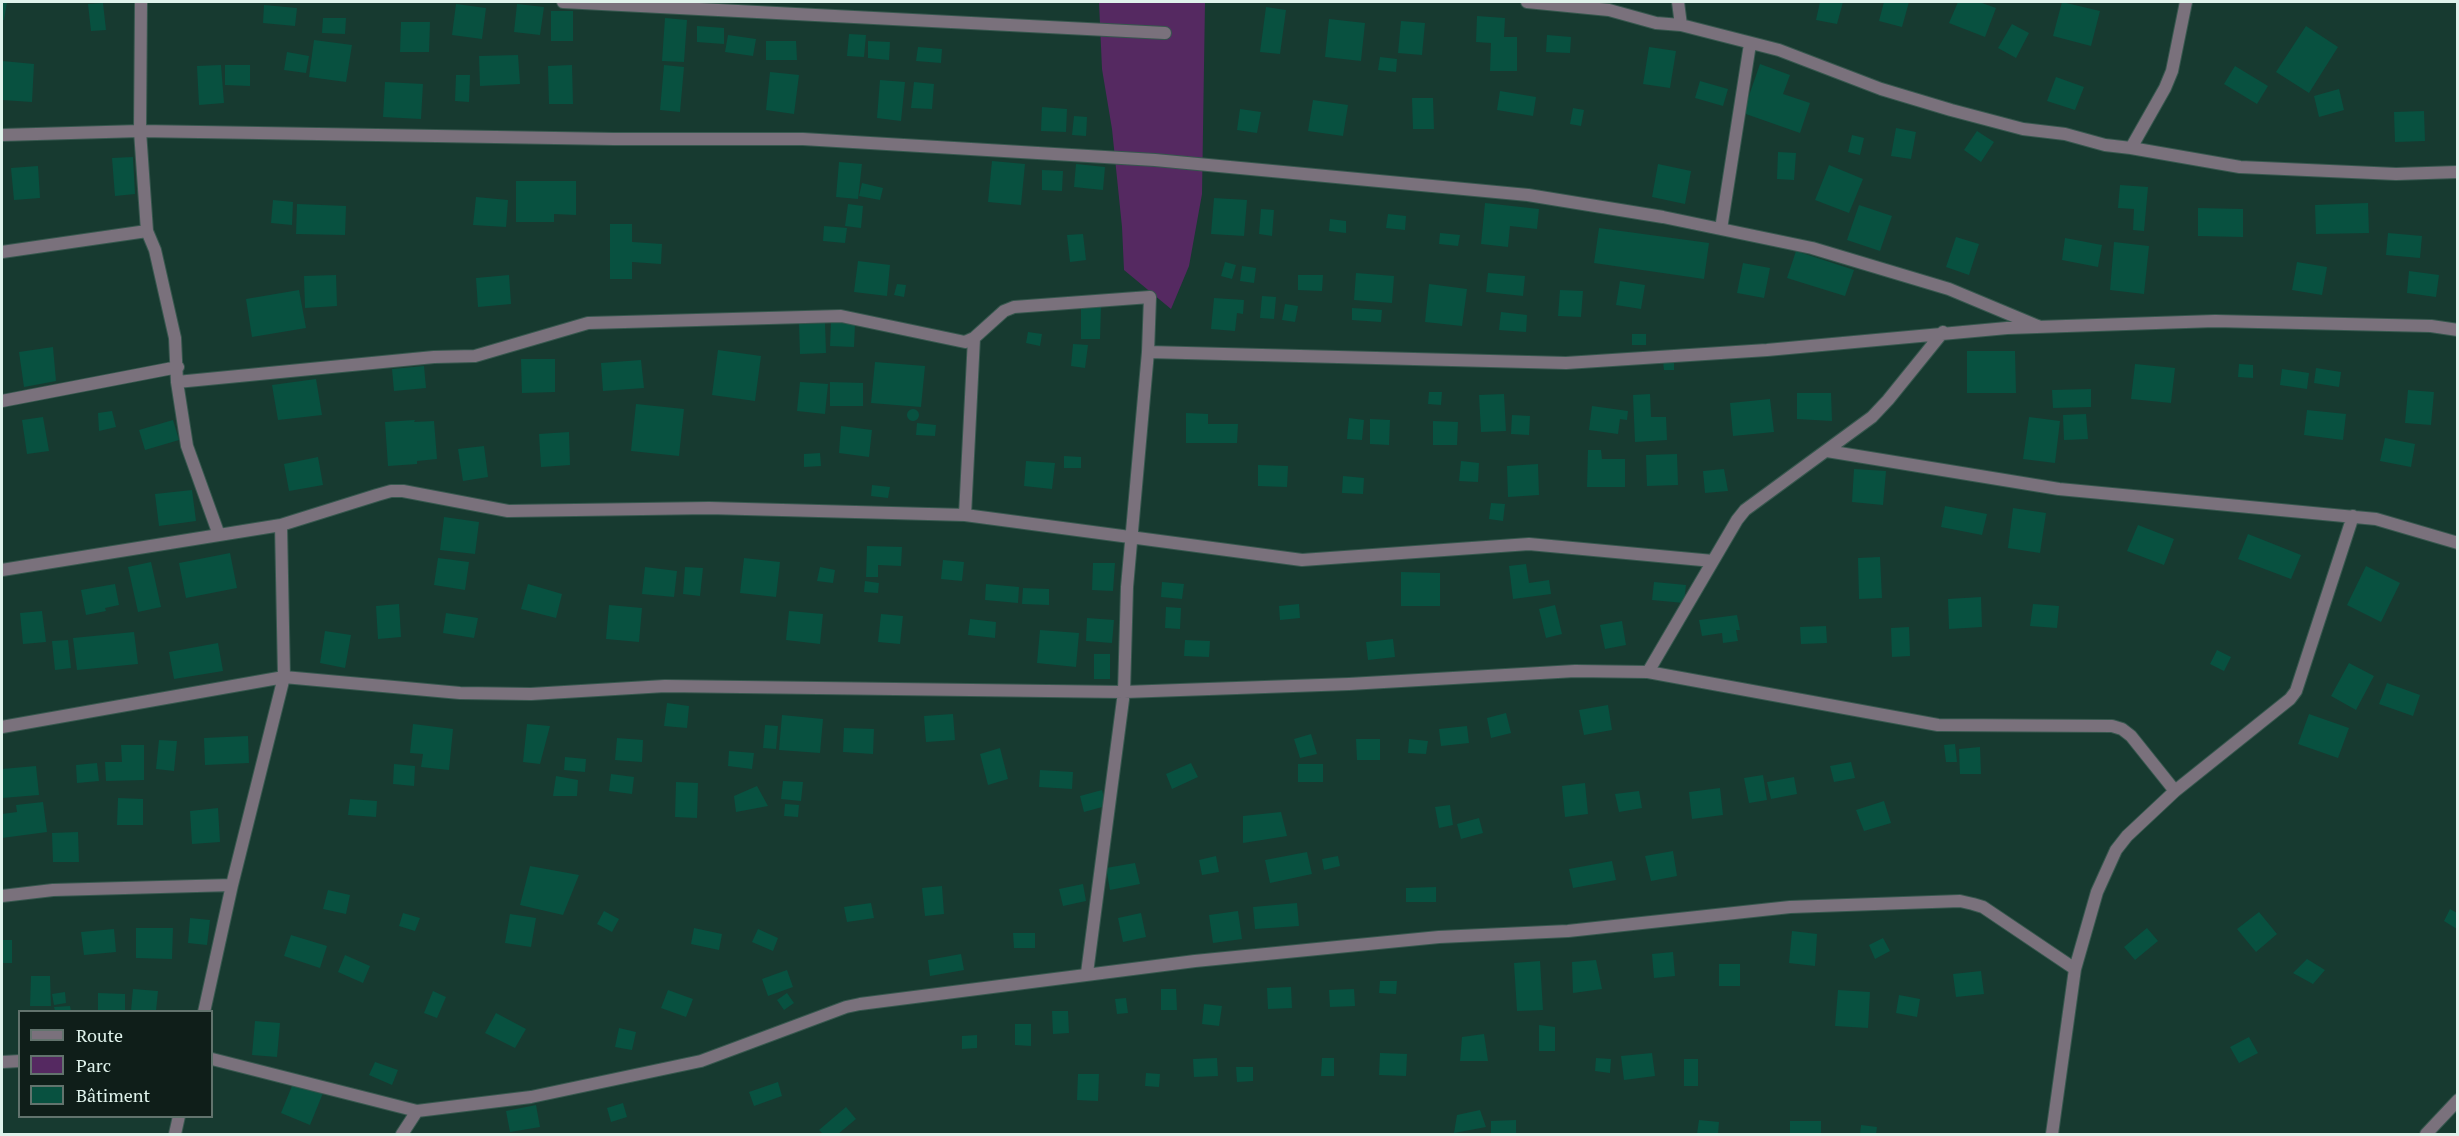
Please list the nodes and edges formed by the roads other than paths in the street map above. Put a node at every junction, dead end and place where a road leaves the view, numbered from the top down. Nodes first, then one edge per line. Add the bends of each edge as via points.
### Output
1 (141, 2) edge
2 (563, 2) edge
3 (1527, 2) edge
4 (1678, 2) edge
5 (2187, 2) edge
6 (1681, 25) junction
7 (1165, 33) dead end
8 (1750, 44) junction
9 (140, 131) junction
10 (2, 135) edge
11 (2132, 148) junction
12 (2457, 172) edge
13 (1721, 229) junction
14 (147, 231) junction
15 (2, 252) edge
16 (2040, 327) junction
17 (2457, 330) edge
18 (1943, 332) junction
19 (974, 338) junction
20 (1148, 352) junction
21 (178, 367) junction
22 (177, 382) junction
23 (2, 401) edge
24 (1827, 451) junction
25 (965, 515) junction
26 (2353, 516) junction
27 (281, 525) junction
28 (219, 534) junction
29 (1131, 536) junction
30 (2457, 543) edge
31 (1713, 561) junction
32 (2, 570) edge
33 (1648, 672) junction
34 (285, 677) junction
35 (1124, 692) junction
36 (2, 727) edge
37 (2175, 791) junction
38 (232, 885) junction
39 (2, 896) edge
40 (2075, 969) junction
41 (1088, 973) junction
42 (204, 1010) edge
43 (213, 1059) edge
44 (18, 1061) edge
45 (2, 1062) edge
46 (2457, 1100) edge
47 (417, 1111) junction
48 (179, 1118) edge
49 (175, 1134) edge
50 (402, 1134) edge
51 (2052, 1134) edge
52 (2426, 1134) edge

1 - 9 street
2 - 7 street
3 - 6 street via 1609,10 1656,23
4 - 6 street
5 - 11 street via 2172,71
6 - 8 street
8 - 11 street via 1779,50 1881,89 1951,110 2023,129
8 - 13 street
9 - 10 street
9 - 13 street via 803,139 1155,160 1528,195
9 - 14 street
11 - 12 street via 2240,166 2397,174
13 - 16 street via 1812,248 1949,289
14 - 15 street
14 - 21 street via 171,315
16 - 17 street via 2281,321
16 - 18 street
18 - 20 street via 1767,350 1566,363
18 - 24 street via 1882,408
19 - 20 street via 1014,307 1150,297
19 - 22 street via 965,342 841,316 588,323 475,356
19 - 25 street
20 - 29 street
21 - 22 street
21 - 23 street
22 - 28 street via 187,446
24 - 26 street via 2059,489
24 - 31 street via 1745,510
25 - 27 street via 710,508 508,512 391,491
25 - 29 street
26 - 30 street
26 - 37 street via 2296,691
27 - 28 street
27 - 34 street
28 - 32 street
29 - 31 street via 1302,560 1529,544
29 - 35 street
31 - 33 street
33 - 35 street via 1575,671
33 - 37 street via 1938,725 2112,726 2131,736
34 - 35 street via 460,693 531,694 665,686
34 - 36 street
34 - 38 street
35 - 41 street
37 - 40 street via 2116,850 2097,892
38 - 39 street via 53,890
38 - 42 street
40 - 41 street via 1983,907 1960,901 1790,907 1568,931 1439,937
40 - 51 street
41 - 47 street via 860,1004 701,1061 531,1097
43 - 47 street
44 - 45 street
46 - 52 street
47 - 50 street
48 - 49 street

